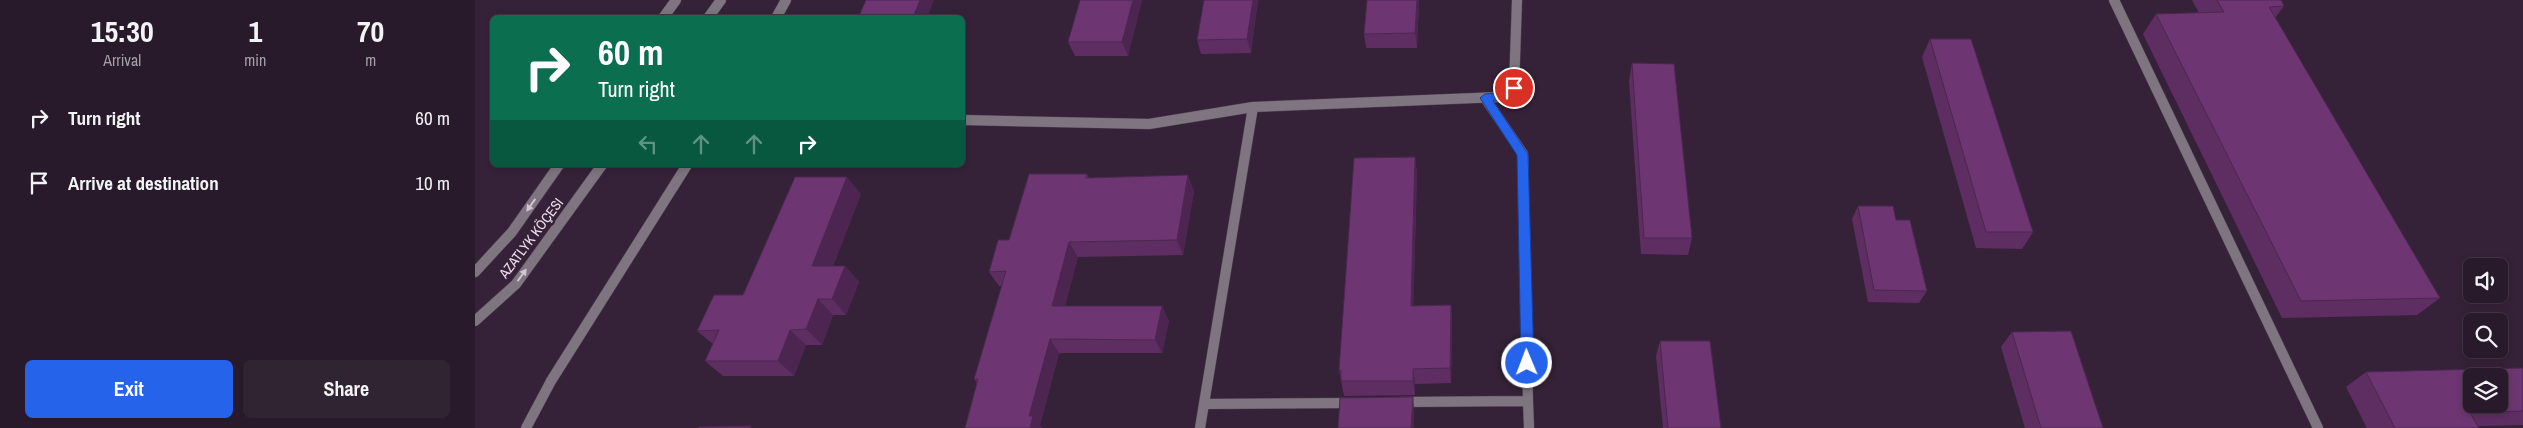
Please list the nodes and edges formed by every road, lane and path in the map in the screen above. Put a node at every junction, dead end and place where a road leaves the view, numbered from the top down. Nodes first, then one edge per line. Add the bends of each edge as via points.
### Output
1 (676, 0) edge
2 (721, 0) edge
3 (787, 0) edge
4 (1517, 0) edge
5 (2114, 0) edge
6 (665, 15) edge
7 (710, 15) edge
8 (778, 15) edge
9 (1485, 98) junction
10 (1253, 107) junction
11 (965, 120) edge
12 (558, 167) edge
13 (601, 167) edge
14 (686, 167) edge
15 (475, 272) edge
16 (475, 321) edge
17 (1528, 401) junction
18 (1391, 402) edge
19 (1361, 403) edge
20 (1204, 404) junction
21 (526, 428) edge
22 (1200, 428) edge
23 (1529, 428) edge
24 (2319, 428) edge

1 - 6 street
2 - 7 street
3 - 8 street
4 - 9 street via 1514,88 1500,97
5 - 24 street
9 - 10 street
9 - 17 street via 1523,154
10 - 11 street via 1149,124
10 - 20 street
12 -> 15 street via 512,232
16 -> 13 street, AZATLYK KÖÇESI via 515,284
14 - 21 street via 551,381
17 - 18 street
17 - 23 street
19 - 20 street
20 - 22 street

